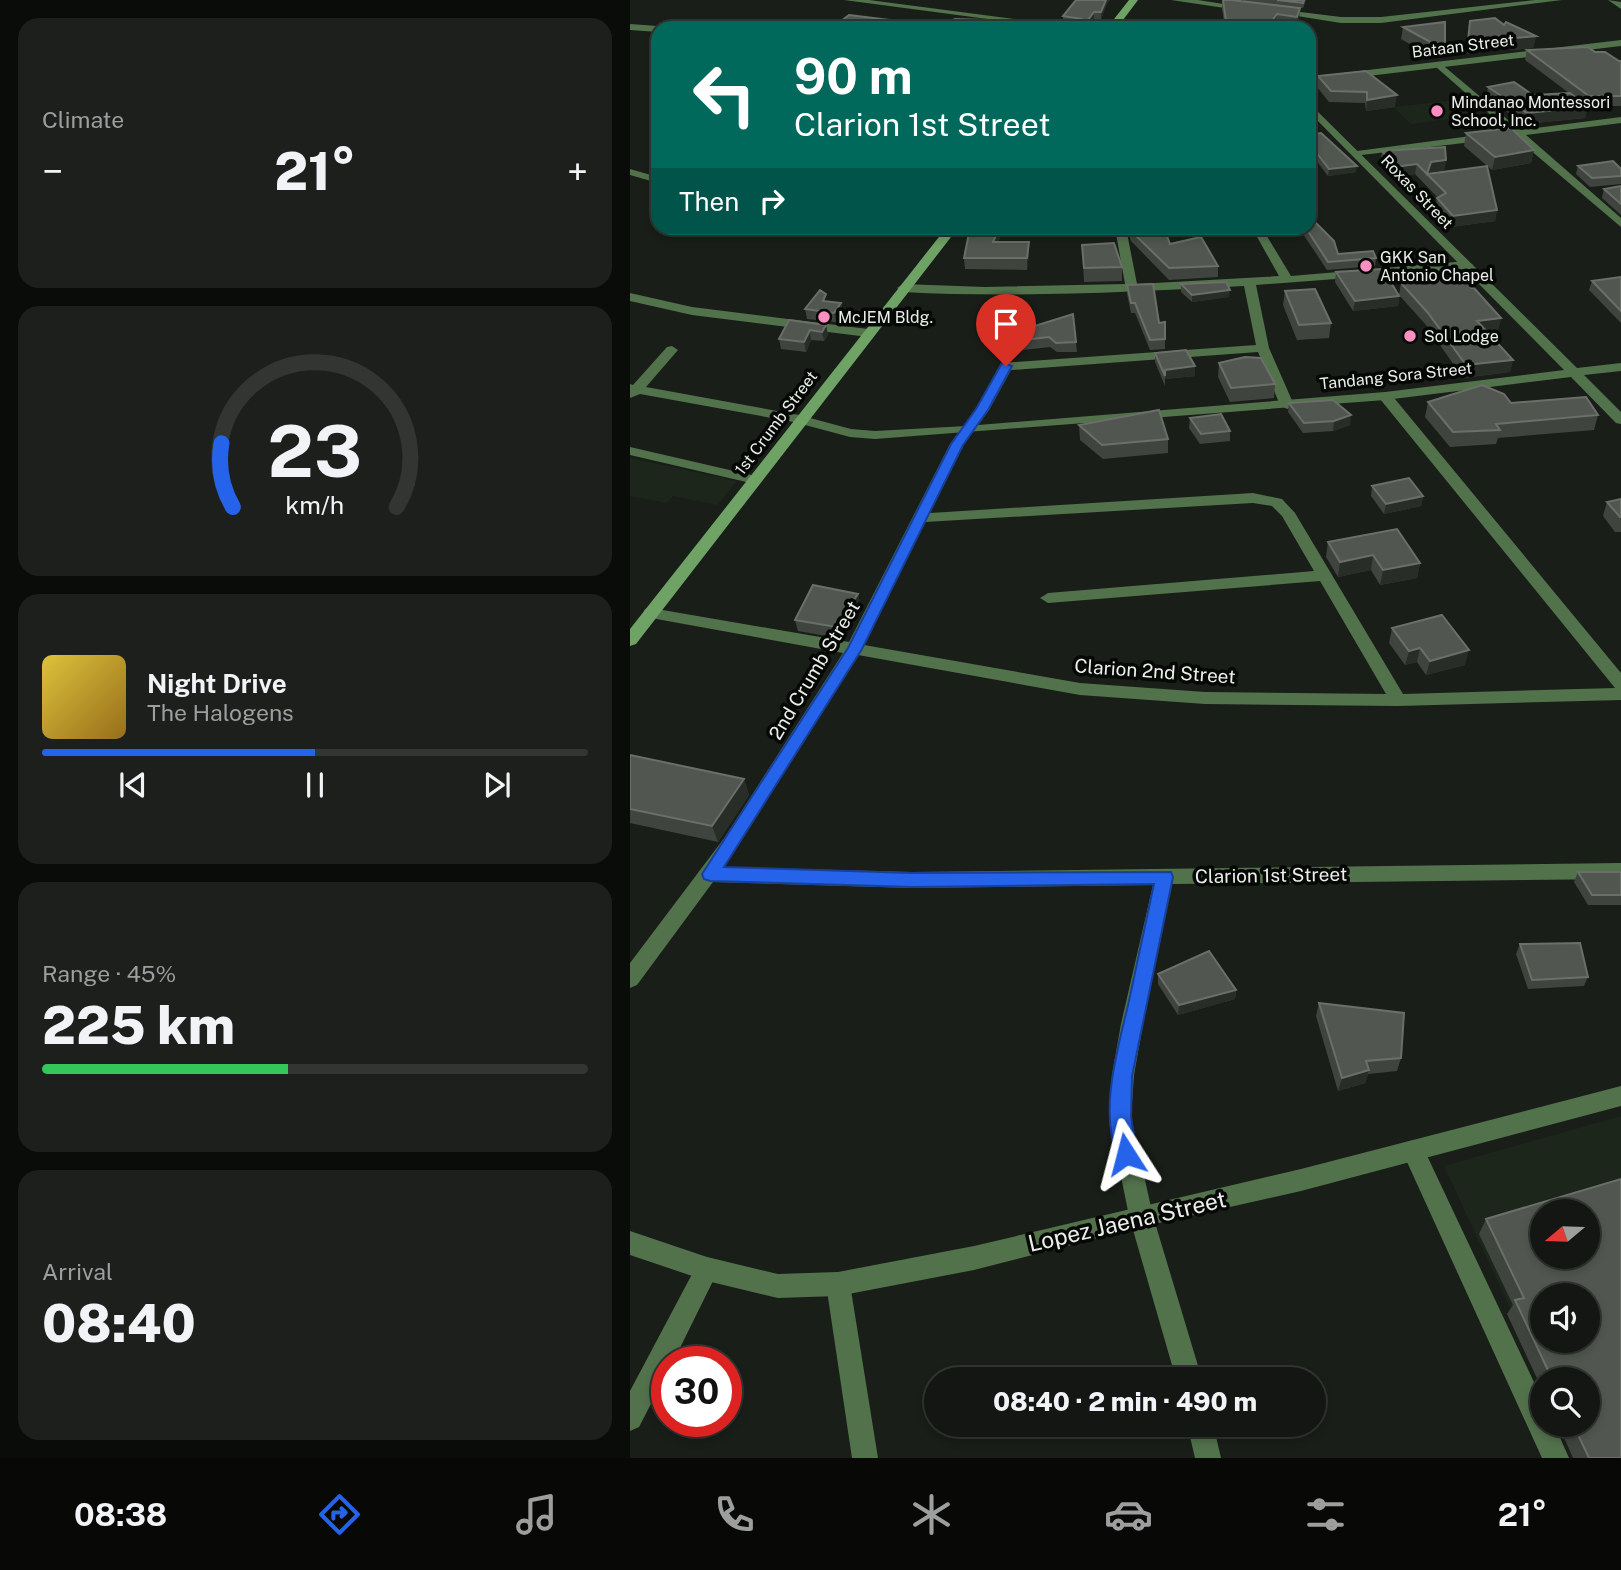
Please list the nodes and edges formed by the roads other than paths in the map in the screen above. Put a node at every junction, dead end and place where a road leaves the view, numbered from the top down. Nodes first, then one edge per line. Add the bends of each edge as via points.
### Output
1 (848, 0) edge
2 (1134, 0) edge
3 (1175, 0) edge
4 (1558, 0) edge
5 (1612, 0) edge
6 (1621, 6) edge
7 (1253, 9) edge
8 (1266, 11) edge
9 (1020, 21) edge
10 (1118, 21) edge
11 (630, 27) edge
12 (651, 28) edge
13 (1621, 43) edge
14 (1439, 65) junction
15 (1316, 79) edge
16 (1316, 113) edge
17 (1621, 120) edge
18 (1518, 133) junction
19 (1357, 154) junction
20 (630, 172) edge
21 (651, 178) edge
22 (1621, 224) edge
23 (946, 235) edge
24 (1121, 235) edge
25 (1261, 235) edge
26 (1467, 265) junction
27 (1288, 281) junction
28 (1250, 283) junction
29 (903, 288) junction
30 (1132, 288) junction
31 (630, 297) edge
32 (868, 333) junction
33 (1263, 348) junction
34 (672, 350) dead end
35 (1621, 367) edge
36 (1577, 374) junction
37 (633, 391) edge
38 (1385, 396) junction
39 (1287, 405) junction
40 (799, 419) junction
41 (1621, 420) edge
42 (966, 430) junction
43 (630, 452) edge
44 (755, 480) junction
45 (922, 518) junction
46 (1326, 575) junction
47 (1048, 598) dead end
48 (651, 613) junction
49 (630, 640) edge
50 (855, 649) junction
51 (1621, 684) edge
52 (1621, 694) edge
53 (1398, 700) junction
54 (1621, 871) edge
55 (710, 874) junction
56 (1164, 877) junction
57 (630, 979) edge
58 (1621, 1096) edge
59 (1413, 1151) junction
60 (1141, 1216) junction
61 (630, 1243) edge
62 (708, 1269) junction
63 (838, 1284) junction
64 (1185, 1367) edge
65 (630, 1418) edge
66 (1203, 1437) edge
67 (865, 1458) edge
68 (1208, 1458) edge
69 (1556, 1458) edge

1 - 9 street
2 - 10 main road
3 - 7 street
4 - 8 street via 1371,20
5 - 6 street
11 - 12 street
13 - 14 street, Bataan Street
14 - 15 street, Bataan Street
14 - 18 street
16 - 19 street, Roxas Street
17 - 18 street
18 - 19 street
18 - 22 street via 1593,193
19 - 26 street, Roxas Street
20 - 21 street
23 - 29 main road, 1st Crumb Street
24 - 30 street
25 - 27 street
26 - 27 street
26 - 36 street, Roxas Street
27 - 28 street
28 - 30 street
28 - 33 street
29 - 30 street
29 - 32 main road, 1st Crumb Street
31 - 32 street via 692,311
32 - 40 main road, 1st Crumb Street
33 - 39 street
33 - 42 street, 2nd Crumb Street via 1006,366
34 - 37 street
35 - 36 street, Tandang Sora Street
36 - 38 street, Tandang Sora Street
36 - 41 street, Roxas Street
37 - 40 street, Tandang Sora Street
38 - 39 street, Tandang Sora Street
38 - 51 street
39 - 42 street, Tandang Sora Street
40 - 42 street, Tandang Sora Street via 867,435
40 - 44 main road, 1st Crumb Street
42 - 45 street, 2nd Crumb Street
43 - 44 street
44 - 48 main road, 1st Crumb Street
45 - 46 street via 1261,498 1282,506
45 - 50 street, 2nd Crumb Street
46 - 47 street
46 - 53 street
48 - 49 main road, 1st Crumb Street
48 - 50 street, Clarion 2nd Street
50 - 53 street, Clarion 2nd Street via 1080,690 1132,695
50 - 55 street, 2nd Crumb Street
52 - 53 street, Clarion 2nd Street
54 - 56 street, Clarion 1st Street
55 - 56 street, Clarion 1st Street via 912,880
55 - 57 street, 2nd Crumb Street
56 - 60 street via 1121,1097 1123,1135
58 - 59 street, Lopez Jaena Street
59 - 60 street, Lopez Jaena Street
59 - 69 street
60 - 63 street, Lopez Jaena Street via 974,1258
60 - 64 street
61 - 62 street, Lopez Jaena Street
62 - 63 street, Lopez Jaena Street via 778,1286
62 - 65 street
63 - 67 street
66 - 68 street

